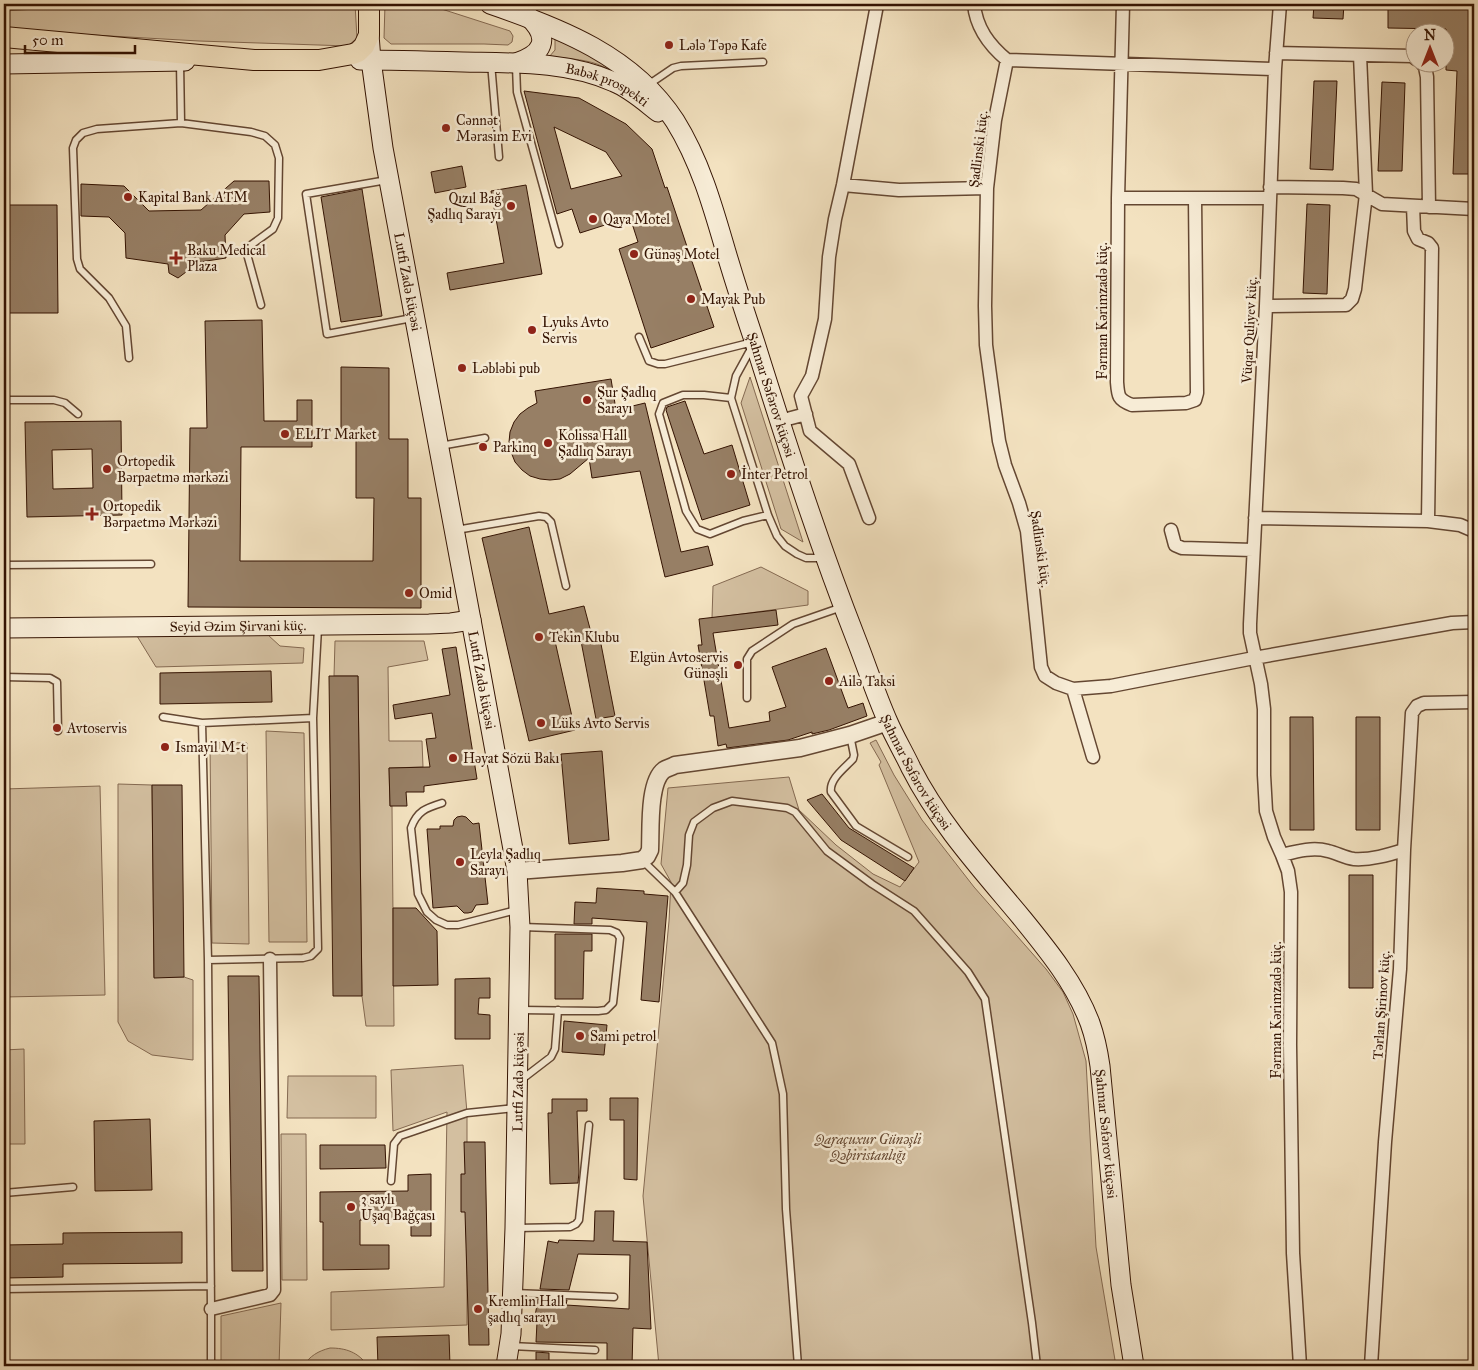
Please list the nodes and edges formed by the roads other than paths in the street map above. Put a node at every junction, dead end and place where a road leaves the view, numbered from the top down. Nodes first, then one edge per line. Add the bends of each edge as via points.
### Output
1 (369, 4) edge
2 (490, 4) edge
3 (974, 4) edge
4 (1123, 4) edge
5 (1280, 4) edge
6 (877, 5) edge
7 (530, 14) junction
8 (369, 36) junction
9 (4, 37) edge
10 (1276, 53) junction
11 (1360, 55) junction
12 (1406, 56) edge
13 (254, 60) junction
14 (319, 60) junction
15 (371, 60) junction
16 (1008, 60) junction
17 (180, 61) junction
18 (491, 62) junction
19 (763, 62) dead end
20 (516, 63) junction
21 (1121, 63) junction
22 (4, 64) edge
23 (1275, 69) junction
24 (1426, 72) edge
25 (646, 85) junction
26 (182, 123) junction
27 (691, 151) junction
28 (499, 157) dead end
29 (388, 180) junction
30 (843, 185) junction
31 (987, 188) junction
32 (1270, 193) junction
33 (1366, 194) junction
34 (1118, 198) junction
35 (1195, 198) junction
36 (1413, 206) junction
37 (1429, 207) junction
38 (1474, 209) edge
39 (559, 244) dead end
40 (261, 306) dead end
41 (1266, 306) junction
42 (414, 318) junction
43 (639, 337) dead end
44 (754, 342) junction
45 (129, 358) dead end
46 (731, 398) junction
47 (4, 400) edge
48 (78, 414) dead end
49 (806, 414) junction
50 (780, 421) junction
51 (485, 438) dead end
52 (439, 446) junction
53 (768, 515) junction
54 (869, 518) dead end
55 (1255, 518) junction
56 (1428, 521) junction
57 (454, 530) junction
58 (1171, 530) dead end
59 (1474, 531) edge
60 (1253, 550) junction
61 (825, 559) junction
62 (151, 564) dead end
63 (4, 565) edge
64 (566, 586) dead end
65 (843, 607) junction
66 (471, 620) junction
67 (1474, 622) edge
68 (318, 625) junction
69 (4, 628) edge
70 (1254, 658) junction
71 (4, 677) edge
72 (1073, 689) junction
73 (747, 698) dead end
74 (1474, 702) edge
75 (163, 717) dead end
76 (313, 718) junction
77 (888, 722) junction
78 (202, 723) junction
79 (58, 732) dead end
80 (850, 735) junction
81 (1093, 757) dead end
82 (442, 803) dead end
83 (1404, 850) junction
84 (1282, 855) junction
85 (908, 857) dead end
86 (642, 860) junction
87 (517, 871) junction
88 (675, 892) junction
89 (520, 918) junction
90 (270, 958) junction
91 (208, 960) junction
92 (519, 1010) junction
93 (558, 1010) junction
94 (518, 1082) junction
95 (518, 1107) junction
96 (589, 1125) dead end
97 (391, 1181) dead end
98 (73, 1187) dead end
99 (4, 1193) edge
100 (515, 1228) junction
101 (211, 1286) junction
102 (4, 1289) edge
103 (513, 1293) junction
104 (614, 1298) dead end
105 (212, 1310) junction
106 (509, 1346) junction
107 (595, 1350) dead end
108 (211, 1366) edge
109 (506, 1366) edge
110 (798, 1366) edge
111 (1037, 1366) edge
112 (1134, 1366) edge
113 (1300, 1366) edge
114 (1371, 1366) edge

1 - 8 main road
2 - 7 main road, Babək prospekti
3 - 16 street via 981,29 995,50
4 - 21 street, Fərman Kərimzadə küç.
5 - 10 street, Vüqar Quliyev küç.
6 - 30 street
7 - 20 main road via 538,26 541,45 535,55
7 - 25 main road, Babək prospekti via 608,55
8 - 14 main road, Babək prospekti via 358,52
8 - 15 main road, Lutfi Zadə küçəsi
9 - 13 main road, Babək prospekti
10 - 11 street
10 - 23 street, Vüqar Quliyev küç.
11 - 12 street
11 - 33 street
13 - 14 main road, Babək prospekti
13 - 17 main road, Babək prospekti
14 - 15 main road, Babək prospekti
15 - 18 main road, Babək prospekti
15 - 29 main road, Lutfi Zadə küçəsi
16 - 21 street
16 - 31 street, Şadlinski küç. via 995,120
17 - 22 main road, Babək prospekti
17 - 26 lane
18 - 20 main road, Babək prospekti
18 - 28 lane
19 - 25 lane via 681,66
20 - 27 main road, Babək prospekti via 562,68 613,82 658,113
20 - 39 lane via 517,92
21 - 23 street
21 - 34 street, Fərman Kərimzadə küç.
23 - 32 street, Vüqar Quliyev küç.
24 - 37 street
25 - 27 main road, Babək prospekti via 668,110
26 - 40 lane via 251,132 264,136 275,145 279,158 278,218 273,229 251,245 248,254
26 - 45 lane via 97,129 83,133 73,148 77,259 80,269 109,298 126,326
27 - 44 main road, Şahmar Səfərov küçəsi via 711,200
29 - 42 main road, Lutfi Zadə küçəsi
29 - 42 lane via 306,194 327,334
30 - 31 street via 899,190
30 - 49 street via 829,257 825,319 812,376 801,396
31 - 72 street, Şadlinski küç. via 986,345 999,441 1027,531 1041,667 1045,676
32 - 33 street via 1343,188
32 - 35 street
32 - 41 street, Vüqar Quliyev küç.
33 - 36 street via 1382,204
33 - 41 street via 1352,299 1346,305
34 - 35 street
34 - 35 street, Fərman Kərimzadə küç. via 1118,394 1124,402 1132,405 1195,400
36 - 37 street
36 - 56 street via 1414,231 1418,239 1432,248
37 - 38 street
41 - 55 street, Vüqar Quliyev küç.
42 - 52 main road, Lutfi Zadə küçəsi
43 - 44 lane via 649,361 658,364
44 - 46 lane via 736,376
44 - 50 main road, Şahmar Səfərov küçəsi
46 - 53 lane
46 - 53 lane via 683,396 663,403 659,414 686,510 697,529 710,534
47 - 48 lane via 54,400 65,403
49 - 50 street
49 - 54 street via 810,431 849,464
50 - 61 main road, Şahmar Səfərov küçəsi
51 - 52 lane
52 - 57 main road, Lutfi Zadə küçəsi
53 - 61 lane via 785,546 806,558
55 - 56 street
55 - 60 street, Vüqar Quliyev küç.
56 - 59 street via 1460,525
57 - 64 lane via 546,517 551,522
57 - 66 main road, Lutfi Zadə küçəsi
58 - 60 street via 1175,545 1182,548
60 - 70 street, Vüqar Quliyev küç. via 1250,633
61 - 65 main road, Şahmar Səfərov küçəsi
62 - 63 lane
65 - 73 lane via 793,624 752,651 747,659
65 - 77 main road, Şahmar Səfərov küçəsi
66 - 68 main road, Seyid Əzim Şirvani küç. via 429,624
66 - 87 main road, Lutfi Zadə küçəsi
67 - 70 street, Şadlinski küç. via 1452,623
68 - 69 main road, Seyid Əzim Şirvani küç.
68 - 76 lane
70 - 72 street, Şadlinski küç. via 1111,686
70 - 84 street, Fərman Kərimzadə küç. via 1264,709 1266,811
71 - 79 lane via 50,678 57,682
72 - 81 street
74 - 83 street, Tərlan Şirinov küç. via 1424,702 1412,713
75 - 78 lane
76 - 78 lane
76 - 90 lane via 318,949 303,958
77 - 80 street
77 - 112 main road, Şahmar Səfərov küçəsi via 927,798 1047,948 1091,1024 1100,1066 1121,1285
78 - 91 lane
80 - 85 lane via 853,759 833,780 831,792 856,826
80 - 86 street via 800,748 675,765 664,770 653,789 650,850
82 - 89 lane via 425,808 414,819 411,828 418,894 427,912 447,925
83 - 84 street via 1355,859 1315,849
83 - 114 street, Tərlan Şirinov küç. via 1400,969
84 - 113 street, Fərman Kərimzadə küç. via 1291,892 1293,1253
86 - 87 street
86 - 88 lane
87 - 89 main road, Lutfi Zadə küçəsi
88 - 110 lane via 772,1043 783,1094 786,1209
88 - 111 lane via 682,883 687,865 689,835 694,822 712,808 732,801 787,808 795,812 827,851 914,912 968,972 985,999
89 - 92 main road, Lutfi Zadə küçəsi
89 - 93 lane via 610,930 620,938 613,1003 606,1010
90 - 91 lane
90 - 105 street via 274,1290 270,1295
91 - 101 lane
92 - 93 lane
92 - 94 main road, Lutfi Zadə küçəsi
93 - 94 lane via 552,1057
94 - 95 main road, Lutfi Zadə küçəsi
95 - 97 lane via 467,1113 400,1136 394,1144
95 - 100 main road, Lutfi Zadə küçəsi
96 - 100 lane via 579,1220 570,1227
98 - 99 lane
100 - 103 main road, Lutfi Zadə küçəsi
101 - 102 lane
101 - 105 lane
103 - 104 lane
103 - 106 main road, Lutfi Zadə küçəsi
105 - 108 lane
106 - 107 lane
106 - 109 main road, Lutfi Zadə küçəsi

